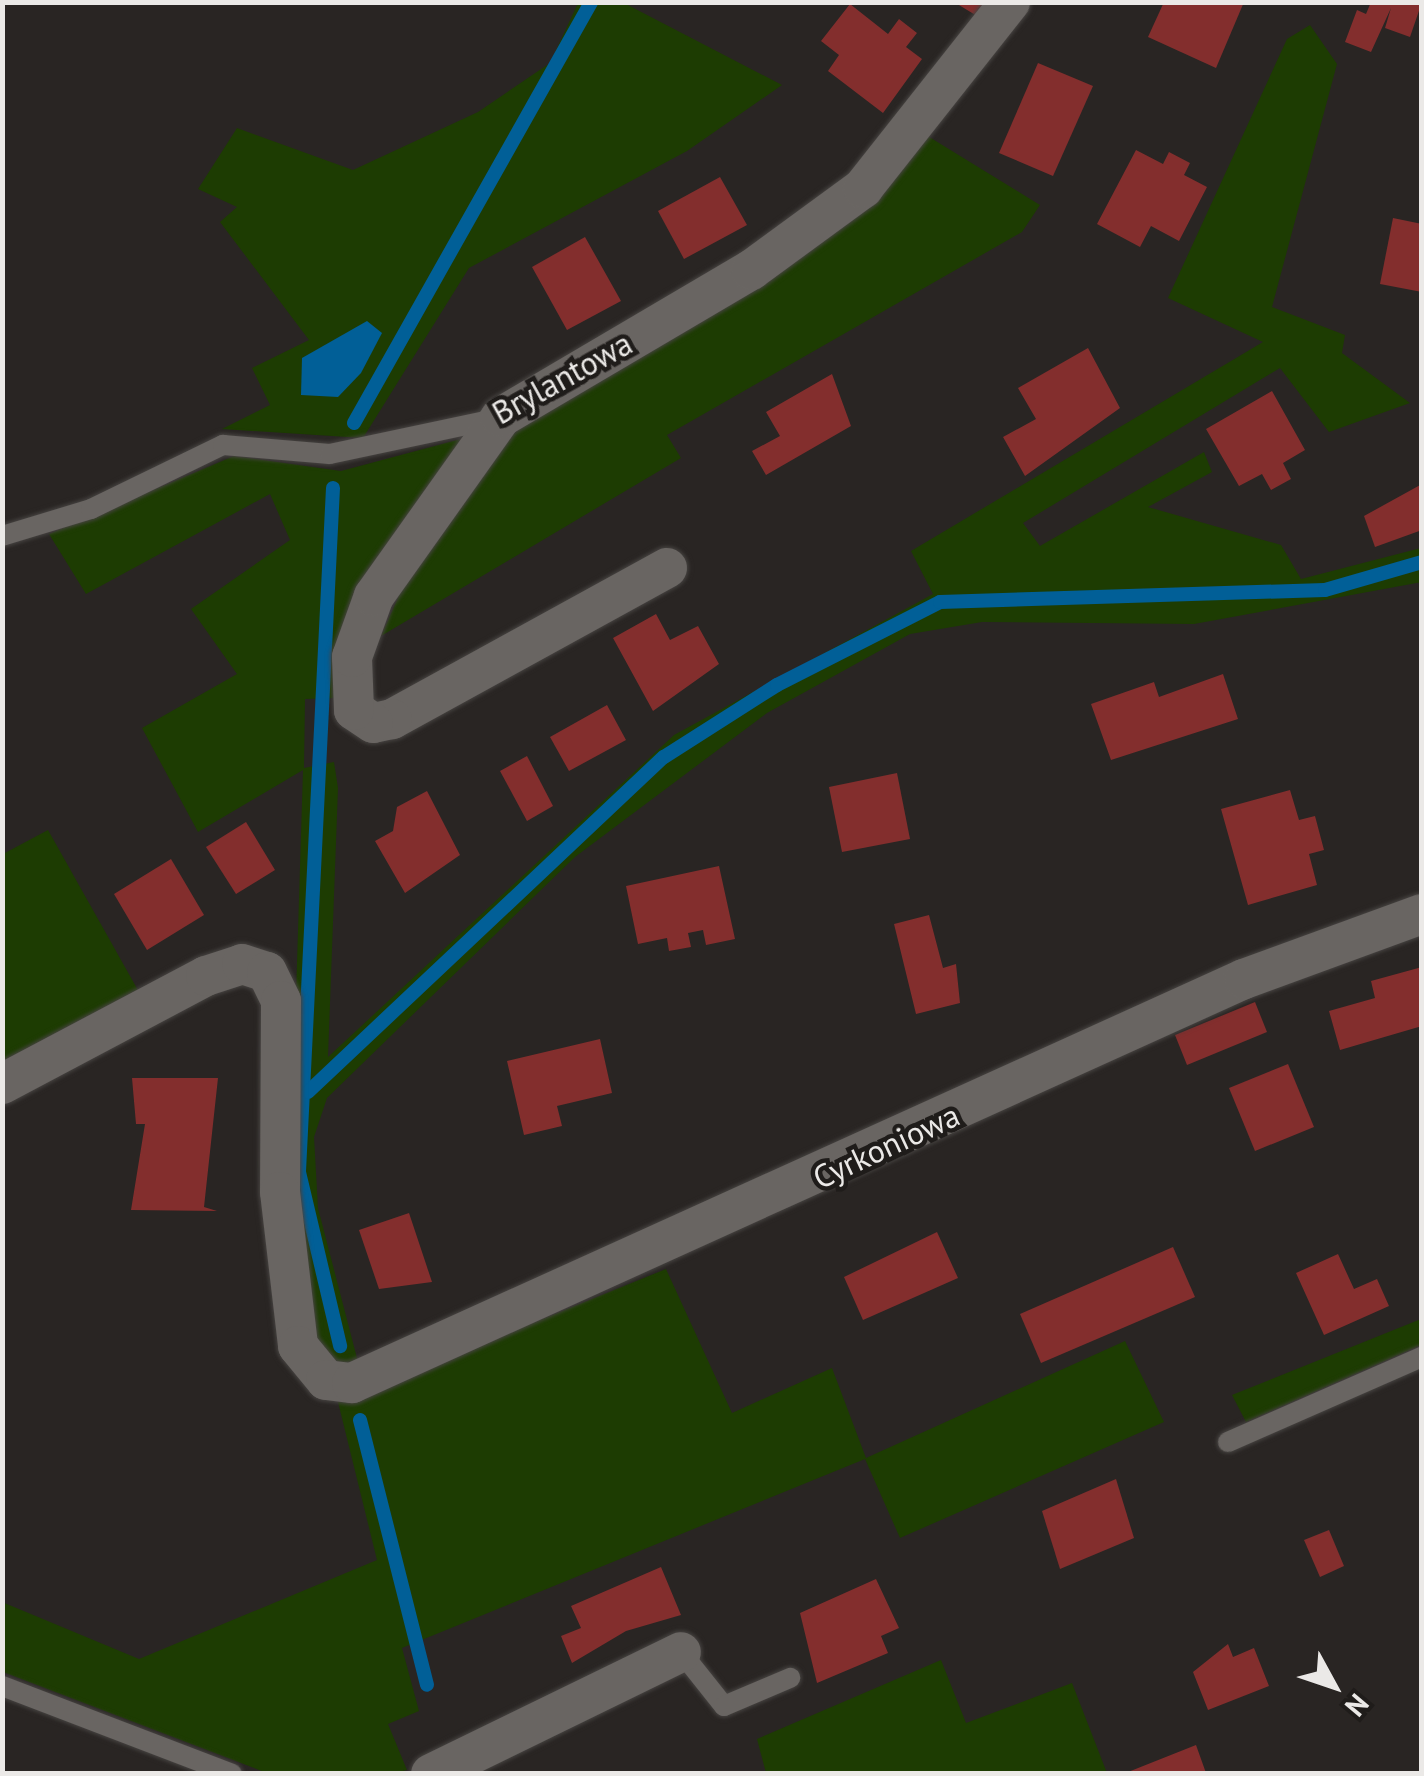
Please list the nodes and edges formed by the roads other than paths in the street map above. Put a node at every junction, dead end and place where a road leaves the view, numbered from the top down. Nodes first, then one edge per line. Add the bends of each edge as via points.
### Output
1 (1010, 2) edge
2 (501, 417) junction
3 (2, 536) edge
4 (666, 568) dead end
5 (1422, 914) edge
6 (2, 1084) edge
7 (1422, 1357) edge
8 (1228, 1442) dead end
9 (681, 1652) joint
10 (790, 1678) dead end
11 (2, 1686) edge
12 (232, 1774) edge
13 (431, 1774) edge

1 - 2 street, Brylantowa via 863,188 751,270
2 - 3 lane, Brylantowa via 330,454 224,445 91,510
2 - 4 street via 374,596 352,657 354,710 373,722 392,719
5 - 6 street, Cyrkoniowa via 1244,979 352,1383 326,1380 298,1346 280,1192 281,1001 268,972 242,964 206,976
7 - 8 lane
9 - 10 lane via 724,1706
9 - 13 street
11 - 12 lane

